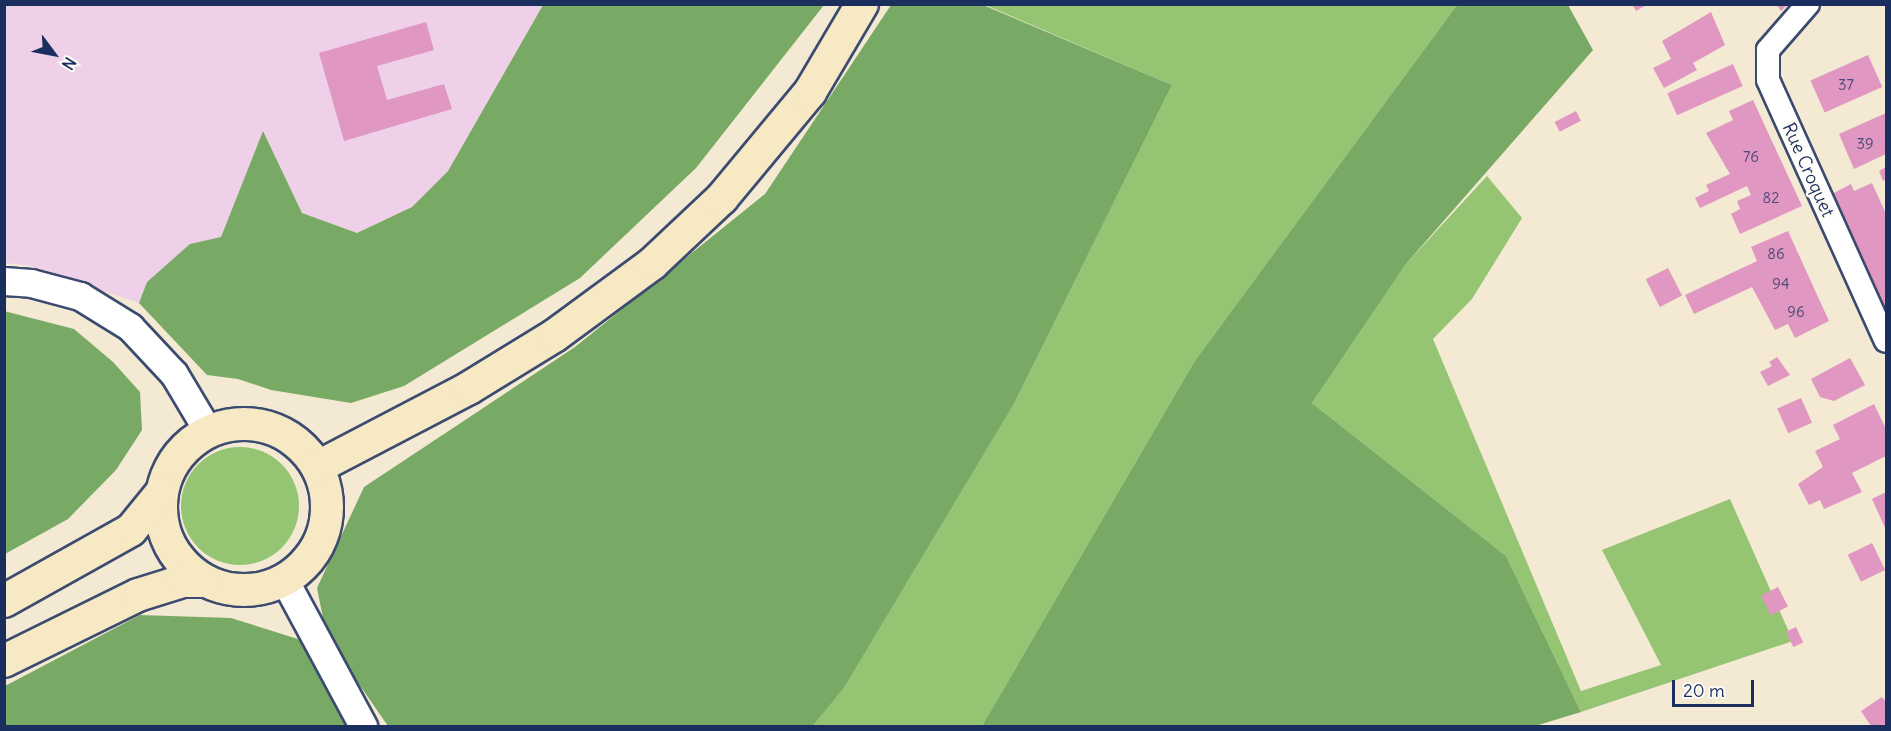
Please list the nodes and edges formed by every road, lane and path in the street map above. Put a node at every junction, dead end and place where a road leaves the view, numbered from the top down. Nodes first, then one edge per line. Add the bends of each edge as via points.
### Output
1 (862, 4) edge
2 (1808, 4) edge
3 (4, 281) edge
4 (1887, 341) edge
5 (208, 431) junction
6 (318, 467) junction
7 (162, 492) junction
8 (204, 581) junction
9 (285, 581) junction
10 (4, 601) edge
11 (4, 661) edge
12 (363, 726) edge

1 - 6 main road via 810,92 722,198 653,263 554,336 469,388
2 - 4 street, Rue Croquet via 1768,50 1768,80
3 - 5 street via 31,283 80,296 130,327 174,374
5 - 6 main road via 233,424 258,424 282,432 303,446
5 - 7 main road via 187,446 171,467
6 - 9 main road via 328,498 325,531 310,560
7 - 8 main road via 163,527 178,558
7 - 10 main road via 131,530
8 - 9 main road via 244,591
8 - 11 main road via 183,581 138,595
9 - 12 street

